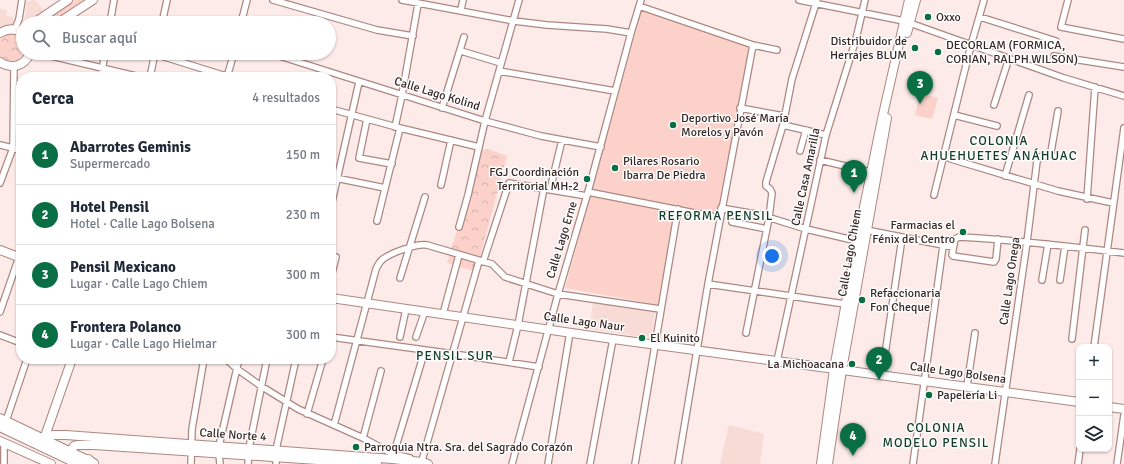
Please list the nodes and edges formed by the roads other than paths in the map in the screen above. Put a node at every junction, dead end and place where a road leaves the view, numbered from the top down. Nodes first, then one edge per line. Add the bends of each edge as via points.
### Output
1 (22, 0) edge
2 (68, 0) edge
3 (93, 0) edge
4 (114, 0) edge
5 (167, 0) edge
6 (247, 0) edge
7 (273, 0) edge
8 (402, 0) edge
9 (463, 0) edge
10 (519, 0) edge
11 (642, 0) edge
12 (799, 0) edge
13 (865, 0) edge
14 (909, 0) edge
15 (916, 0) edge
16 (984, 0) edge
17 (1068, 0) edge
18 (816, 2) edge
19 (418, 4) junction
20 (639, 6) junction
21 (461, 10) junction
22 (862, 13) junction
23 (19, 16) edge
24 (44, 16) edge
25 (69, 16) edge
26 (111, 16) edge
27 (164, 16) edge
28 (243, 16) edge
29 (328, 16) edge
30 (336, 18) edge
31 (980, 18) junction
32 (514, 21) junction
33 (907, 22) junction
34 (16, 30) edge
35 (0, 33) edge
36 (631, 33) junction
37 (413, 36) junction
38 (464, 37) dead end
39 (1124, 39) edge
40 (1056, 41) dead end
41 (753, 45) junction
42 (971, 45) junction
43 (777, 50) dead end
44 (461, 51) junction
45 (1054, 56) dead end
46 (1009, 58) junction
47 (25, 60) edge
48 (70, 60) edge
49 (104, 60) edge
50 (154, 60) edge
51 (176, 60) edge
52 (232, 60) edge
53 (291, 60) edge
54 (502, 63) junction
55 (5, 66) edge
56 (102, 67) junction
57 (1124, 67) edge
58 (499, 71) junction
59 (102, 72) edge
60 (121, 72) edge
61 (151, 72) edge
62 (213, 72) edge
63 (229, 72) edge
64 (328, 72) edge
65 (336, 75) edge
66 (359, 82) junction
67 (1096, 87) junction
68 (615, 91) junction
69 (402, 95) junction
70 (1028, 95) dead end
71 (1124, 96) edge
72 (994, 105) dead end
73 (442, 108) junction
74 (740, 108) junction
75 (336, 110) edge
76 (1058, 111) dead end
77 (351, 115) junction
78 (954, 115) junction
79 (784, 116) junction
80 (367, 119) junction
81 (486, 120) junction
82 (783, 125) junction
83 (997, 126) dead end
84 (398, 127) junction
85 (1124, 128) edge
86 (806, 130) junction
87 (826, 134) junction
88 (450, 140) junction
89 (562, 140) junction
90 (0, 145) edge
91 (479, 147) junction
92 (601, 147) junction
93 (13, 148) junction
94 (16, 149) edge
95 (800, 151) dead end
96 (944, 155) junction
97 (820, 160) junction
98 (392, 164) junction
99 (870, 172) junction
100 (1005, 176) junction
101 (337, 178) junction
102 (0, 183) edge
103 (336, 183) edge
104 (1034, 184) junction
105 (441, 185) dead end
106 (385, 188) junction
107 (547, 189) junction
108 (588, 194) junction
109 (934, 195) dead end
110 (425, 197) dead end
111 (1087, 198) junction
112 (1113, 203) junction
113 (722, 208) junction
114 (678, 209) junction
115 (720, 218) junction
116 (769, 218) junction
117 (377, 221) dead end
118 (732, 222) dead end
119 (458, 228) dead end
120 (767, 229) junction
121 (806, 229) junction
122 (866, 230) junction
123 (1085, 230) dead end
124 (902, 238) junction
125 (998, 239) junction
126 (857, 241) junction
127 (1027, 242) junction
128 (1048, 244) junction
129 (943, 246) junction
130 (1065, 246) junction
131 (410, 247) junction
132 (953, 247) junction
133 (1083, 248) junction
134 (0, 250) edge
135 (1108, 251) junction
136 (1124, 253) edge
137 (16, 255) edge
138 (459, 255) junction
139 (481, 261) junction
140 (16, 267) edge
141 (400, 278) dead end
142 (1042, 280) dead end
143 (1060, 280) dead end
144 (525, 284) junction
145 (708, 284) junction
146 (755, 290) junction
147 (558, 294) junction
148 (792, 296) junction
149 (336, 299) edge
150 (366, 304) junction
151 (846, 304) junction
152 (406, 309) junction
153 (660, 309) junction
154 (425, 311) junction
155 (0, 312) edge
156 (443, 314) junction
157 (463, 317) junction
158 (518, 325) junction
159 (549, 329) junction
160 (570, 332) junction
161 (746, 333) dead end
162 (975, 333) dead end
163 (0, 335) edge
164 (400, 337) dead end
165 (416, 337) dead end
166 (336, 338) edge
167 (613, 339) junction
168 (1072, 339) dead end
169 (16, 340) edge
170 (356, 341) junction
171 (655, 344) junction
172 (1094, 344) edge
173 (697, 349) junction
174 (425, 350) junction
175 (454, 354) junction
176 (777, 361) junction
177 (509, 362) junction
178 (25, 364) edge
179 (69, 364) edge
180 (203, 364) edge
181 (232, 364) edge
182 (238, 364) edge
183 (266, 364) edge
184 (295, 364) edge
185 (322, 364) edge
186 (539, 367) junction
187 (237, 369) junction
188 (838, 369) junction
189 (381, 371) dead end
190 (882, 375) junction
191 (925, 381) junction
192 (261, 386) junction
193 (967, 386) junction
194 (1005, 392) junction
195 (285, 402) junction
196 (1076, 402) edge
197 (1112, 407) edge
198 (1124, 409) edge
199 (307, 414) junction
200 (1124, 415) edge
201 (2, 421) edge
202 (334, 426) junction
203 (0, 433) edge
204 (363, 438) junction
205 (44, 439) junction
206 (2, 442) edge
207 (191, 448) junction
208 (220, 450) junction
209 (70, 452) junction
210 (1080, 452) edge
211 (248, 456) edge
212 (393, 456) junction
213 (276, 457) edge
214 (305, 462) edge
215 (89, 463) edge
216 (332, 463) edge
217 (359, 463) edge
218 (424, 463) edge
219 (4, 464) edge
220 (51, 464) edge
221 (66, 464) edge
222 (191, 464) edge
223 (220, 464) edge
224 (377, 464) edge
225 (512, 464) edge
226 (548, 464) edge
227 (590, 464) edge
228 (635, 464) edge
229 (678, 464) edge
230 (821, 464) edge
231 (828, 464) edge
232 (913, 464) edge
233 (996, 464) edge
234 (1078, 464) edge
235 (1117, 464) edge

1 - 23 street
2 - 24 street
3 - 25 street
4 - 26 street
5 - 27 street
6 - 28 street
7 - 29 street
8 - 19 street
9 - 21 street
10 - 32 street
11 - 20 street, Calle Lago Erne
12 - 18 street
13 - 22 street, Calle Casa Amarilla
14 - 33 street, Calle Lago Chiem
15 - 33 street, Calle Lago Chiem
16 - 31 street
17 - 39 street via 1061,27
18 - 22 street
18 - 79 street via 792,79
19 - 21 street
19 - 37 street
20 - 36 street, Calle Lago Erne
20 - 41 street
21 - 32 street
22 - 33 street
22 - 87 street, Calle Casa Amarilla
30 - 37 street via 377,30
31 - 40 street
31 - 42 street
32 - 36 street
32 - 54 street
33 - 42 street
33 - 99 street, Calle Lago Chiem
33 - 122 street, Calle Lago Chiem
34 - 35 street via 9,29
36 - 68 street, Calle Lago Erne
37 - 69 street
38 - 44 street
41 - 43 street
41 - 74 street
42 - 46 street
42 - 78 street
44 - 54 street
44 - 73 street
45 - 57 street
46 - 67 street
46 - 72 street
47 - 55 street via 19,65
48 - 56 street
49 - 56 street
50 - 61 street
51 - 62 street
52 - 63 street
53 - 64 street, Calle Lago Kolind
54 - 58 street
55 - 93 street
56 - 59 street
56 - 60 street
58 - 68 street
58 - 81 street
65 - 66 street, Calle Lago Kolind
66 - 69 street, Calle Lago Kolind
66 - 77 street
67 - 71 street
67 - 111 street
68 - 92 street, Calle Lago Erne
69 - 73 street, Calle Lago Kolind
69 - 84 street
70 - 100 street
73 - 81 street, Calle Lago Kolind
74 - 79 street
74 - 113 street
75 - 77 street
76 - 104 street, Calle Lago Onega via 1051,152 1038,158
77 - 80 street
77 - 101 street
78 - 83 street
78 - 96 street
79 - 82 street
80 - 84 street
80 - 98 street via 359,158
81 - 89 street, Calle Lago Kolind
81 - 91 street
82 - 86 street
82 - 116 street via 766,182 772,193
84 - 88 street
84 - 98 street
85 - 112 street
86 - 87 street
86 - 95 street
87 - 97 street, Calle Casa Amarilla
88 - 91 street
88 - 105 street
89 - 92 street, Calle Lago Kolind
89 - 107 street
90 - 93 street
91 - 119 street
92 - 108 street, Calle Lago Erne
93 - 94 street
93 - 102 street
96 - 100 street
96 - 109 street
97 - 99 street
97 - 121 street, Calle Casa Amarilla
98 - 106 street
99 - 126 street, Calle Lago Chiem
100 - 104 street
101 - 103 street
101 - 106 street
104 - 111 street
104 - 127 street, Calle Lago Onega
106 - 117 street
107 - 108 street
107 - 139 street via 509,183
107 - 144 street
108 - 114 street
108 - 147 street, Calle Lago Erne
110 - 131 street
111 - 112 street
112 - 135 street
113 - 115 street
113 - 116 street
114 - 115 street
114 - 153 street
115 - 145 street
116 - 120 street
116 - 121 street
118 - 120 street
120 - 146 street
121 - 126 street
121 - 148 street, Calle Casa Amarilla
122 - 124 street
122 - 188 street, Calle Lago Chiem
123 - 133 street
124 - 129 street
124 - 190 street
125 - 127 street
125 - 132 street via 959,237 955,239
125 - 132 street via 994,262 953,256
126 - 151 street, Calle Lago Chiem
127 - 128 street
127 - 194 street, Calle Lago Onega
128 - 130 street
128 - 142 street
129 - 132 street
129 - 191 street
130 - 133 street
130 - 143 street
131 - 138 street via 423,244
131 - 141 street
131 - 150 street via 381,260
133 - 135 street
133 - 168 street
134 - 137 street
135 - 136 street
135 - 172 street
138 - 139 street
138 - 156 street
139 - 144 street via 495,266 505,277
139 - 157 street
140 - 155 street
144 - 147 street
144 - 158 street
145 - 146 street
145 - 173 street
146 - 148 street
146 - 161 street
147 - 153 street
147 - 159 street, Calle Lago Erne
148 - 151 street
148 - 176 street, Calle Casa Amarilla
149 - 150 street, Calle Lago Naur
150 - 152 street, Calle Lago Naur
150 - 170 street
151 - 188 street, Calle Lago Chiem
152 - 154 street, Calle Lago Naur
152 - 164 street
153 - 171 street
154 - 156 street, Calle Lago Naur
154 - 165 street
156 - 157 street, Calle Lago Naur
157 - 158 street, Calle Lago Naur
157 - 175 street
158 - 159 street, Calle Lago Naur
158 - 177 street
159 - 160 street, Calle Lago Naur
159 - 186 street, Calle Lago Erne
160 - 167 street, Calle Lago Naur
160 - 226 street
162 - 193 street
163 - 169 street
166 - 170 street
167 - 171 street, Calle Lago Naur
167 - 227 street
170 - 174 street
170 - 202 street
171 - 173 street, Calle Lago Naur
171 - 228 street
173 - 176 street, Calle Lago Naur
173 - 229 street
174 - 175 street
174 - 212 street
175 - 177 street
175 - 218 street
176 - 188 street, Calle Lago Naur
177 - 186 street
178 - 201 street
179 - 205 street
180 - 207 street
181 - 187 street
182 - 187 street
183 - 192 street
184 - 195 street
185 - 199 street
186 - 225 street, Calle Lago Erne
187 - 192 street
187 - 208 street
188 - 190 street, Calle Lago Bolsena
188 - 230 street
188 - 231 street
189 - 204 street
190 - 191 street, Calle Lago Bolsena
191 - 193 street, Calle Lago Bolsena
191 - 232 street
192 - 195 street
192 - 211 street
193 - 194 street, Calle Lago Bolsena
194 - 196 street, Calle Lago Bolsena
194 - 233 street, Calle Lago Onega
195 - 199 street
195 - 213 street
197 - 198 street
199 - 202 street
200 - 235 street
201 - 205 street
201 - 215 highway
202 - 204 street
203 - 221 highway
204 - 212 street
205 - 207 street, Calle Norte 4 via 53,435 66,435
205 - 209 street
206 - 219 street
206 - 220 street
207 - 208 street, Calle Norte 4
207 - 209 street, Calle Norte 4 via 80,445 74,446
207 - 222 street
208 - 211 street, Calle Norte 4
208 - 223 street
209 - 215 street
210 - 234 street
211 - 213 street, Calle Norte 4
212 - 213 street, Calle Norte 4
212 - 218 street, Calle Norte 4
213 - 214 street, Calle Norte 4
214 - 216 street, Calle Norte 4
216 - 217 street, Calle Norte 4
217 - 224 street, Calle Norte 4

